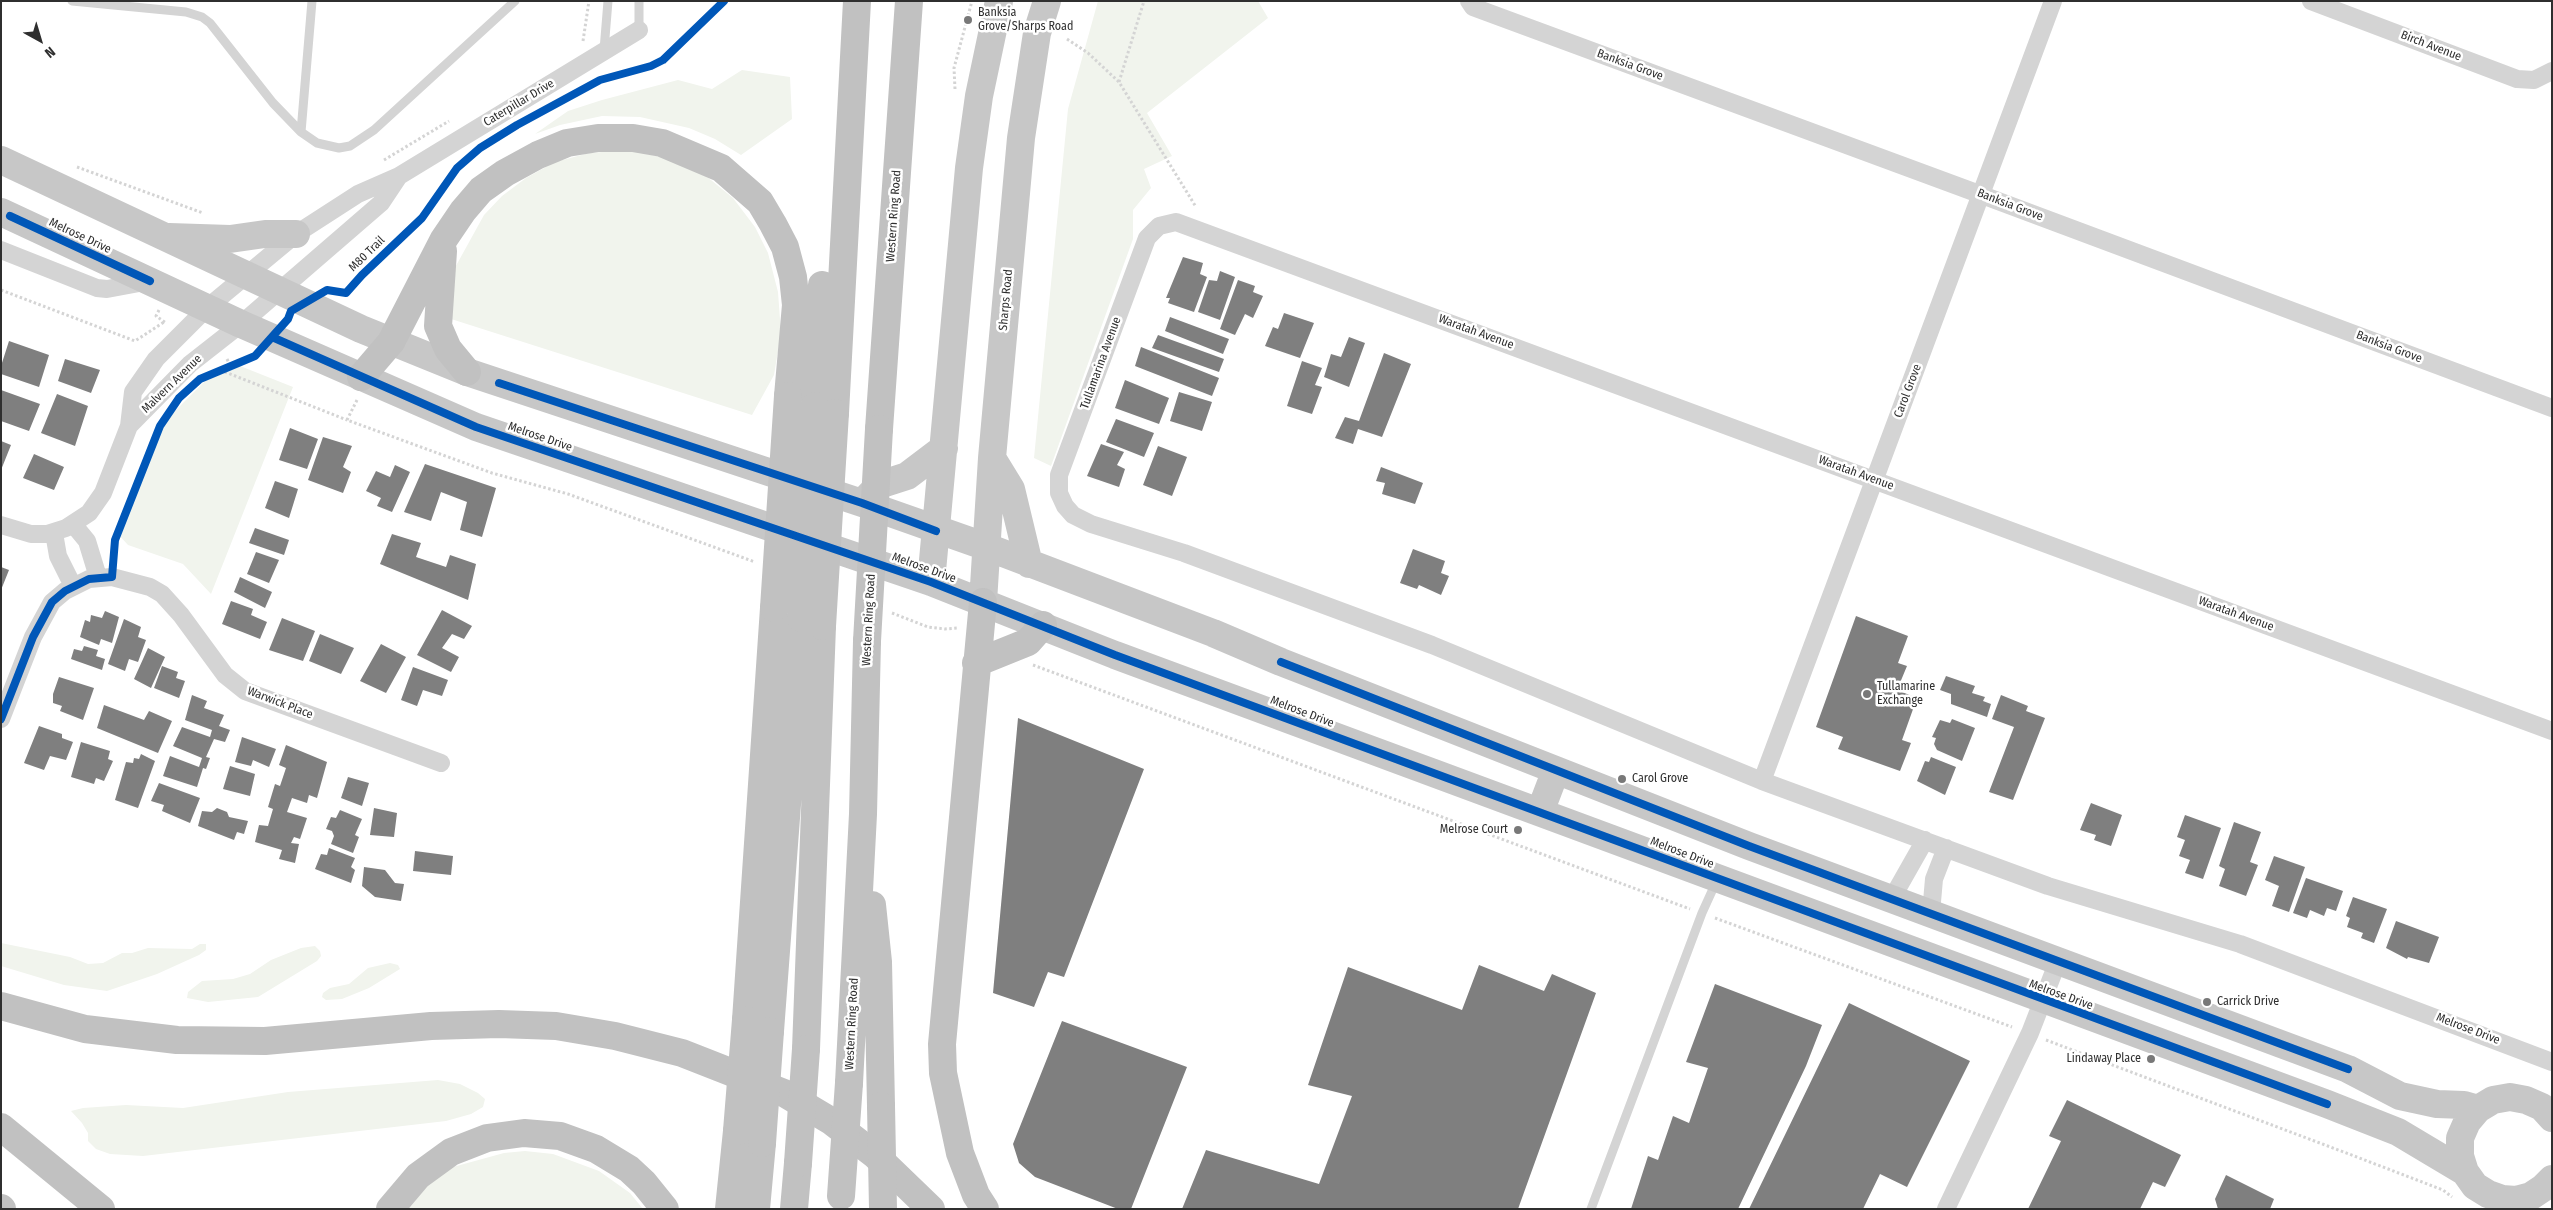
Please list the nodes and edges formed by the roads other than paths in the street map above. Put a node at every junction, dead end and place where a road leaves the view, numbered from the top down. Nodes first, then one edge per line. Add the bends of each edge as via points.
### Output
1 (72, 1) edge
2 (312, 1) edge
3 (515, 1) edge
4 (608, 1) edge
5 (639, 1) edge
6 (909, 1) edge
7 (999, 1) edge
8 (1047, 1) edge
9 (1469, 1) edge
10 (2053, 1) edge
11 (2311, 1) edge
12 (856, 13) edge
13 (639, 30) joint
14 (604, 50) junction
15 (2552, 72) edge
16 (301, 132) junction
17 (1, 160) edge
18 (399, 176) junction
19 (1982, 195) junction
20 (1, 212) edge
21 (1159, 226) joint
22 (296, 234) junction
23 (163, 237) junction
24 (444, 239) junction
25 (1, 250) edge
26 (245, 275) junction
27 (150, 281) junction
28 (279, 291) junction
29 (207, 308) junction
30 (241, 324) junction
31 (391, 342) junction
32 (467, 372) junction
33 (361, 376) junction
34 (2552, 408) edge
35 (129, 426) junction
36 (944, 448) junction
37 (992, 458) junction
38 (1874, 480) junction
39 (862, 503) junction
40 (1065, 506) joint
41 (73, 524) junction
42 (1, 525) edge
43 (936, 531) junction
44 (54, 532) junction
45 (987, 547) junction
46 (1029, 564) junction
47 (98, 577) junction
48 (931, 582) junction
49 (73, 586) junction
50 (983, 602) junction
51 (811, 622) junction
52 (1044, 625) junction
53 (976, 663) junction
54 (1, 720) edge
55 (2552, 731) edge
56 (441, 763) dead end
57 (1556, 770) junction
58 (1762, 781) junction
59 (1540, 812) junction
60 (863, 814) junction
61 (1925, 840) junction
62 (1946, 848) junction
63 (1718, 879) junction
64 (1891, 900) junction
65 (1931, 913) junction
66 (2058, 961) junction
67 (2042, 1000) junction
68 (1, 1006) edge
69 (2552, 1062) edge
70 (2478, 1109) junction
71 (2552, 1118) edge
72 (1, 1127) edge
73 (2465, 1172) junction
74 (2549, 1186) edge
75 (841, 1202) edge
76 (101, 1209) edge
77 (390, 1209) edge
78 (665, 1209) edge
79 (729, 1209) edge
80 (756, 1209) edge
81 (794, 1209) edge
82 (883, 1209) edge
83 (931, 1209) edge
84 (985, 1209) edge
85 (1592, 1209) edge
86 (1946, 1209) edge

1 - 16 lane via 186,12 202,17 210,22 273,103
2 - 16 lane
3 - 16 lane via 360,141 350,146 328,147 317,144
4 - 14 lane
5 - 13 lane
6 - 60 highway, Western Ring Road, bridge via 867,641
7 - 36 main road via 978,96 969,168
8 - 37 main road, Sharps Road via 1037,33 1020,138
9 - 19 street, Banksia Grove via 1473,7
10 - 19 street, Carol Grove
11 - 15 street, Birch Avenue via 2517,78 2534,80
12 - 51 highway, bridge
13 - 14 street, Caterpillar Drive
14 - 18 street, Caterpillar Drive
17 - 23 main road
18 - 22 street, Caterpillar Drive via 358,194
18 - 28 street, Caterpillar Drive via 381,203
19 - 34 street, Banksia Grove
19 - 38 street, Carol Grove
20 - 27 main road, Melrose Drive
21 - 38 street, Waratah Avenue via 1176,222 1186,225
21 - 40 street, Tullamarina Avenue via 1152,230 1144,246 1059,475 1059,493
22 - 23 main road via 230,239
22 - 26 street, Caterpillar Drive
23 - 26 main road
24 - 31 highway
24 - 32 highway via 438,326 448,349
24 - 79 highway, bridge via 481,190 538,155 567,143 598,138 633,138 662,143 721,168 760,202 786,247 796,305 746,1020
25 - 27 street via 88,286 107,289
26 - 28 main road
26 - 29 street, Caterpillar Drive
27 - 29 main road, Melrose Drive
28 - 30 street, Caterpillar Drive
28 - 31 main road
29 - 30 main road, Melrose Drive
29 - 35 street, Malvern Avenue via 156,359 138,383 133,392
30 - 33 main road, Melrose Drive
30 - 35 street, Malvern Avenue via 190,364
31 - 32 main road
31 - 33 highway
32 - 39 main road
33 - 48 main road, Melrose Drive via 476,427
35 - 41 street, Malvern Avenue via 99,501
36 - 39 main road via 907,476 879,485
36 - 43 main road
37 - 45 main road, Sharps Road
37 - 46 main road via 1011,489
38 - 55 street, Waratah Avenue
38 - 58 street, Carol Grove
39 - 43 main road
40 - 58 street, Melrose Drive via 1073,515 1091,524 1184,553 1432,645
41 - 44 street, Malvern Avenue
41 - 47 street via 87,541
42 - 44 street, Malvern Avenue via 31,534
43 - 45 main road
43 - 48 main road
44 - 49 street via 58,556
45 - 46 main road
45 - 50 main road, Sharps Road
46 - 57 main road via 1213,633
47 - 49 street
47 - 56 street, Warwick Place via 121,578 162,594 225,675 246,691
48 - 50 main road, Melrose Drive
49 - 54 street via 52,602 38,624
50 - 52 main road, Melrose Drive
50 - 53 highway
51 - 80 highway, bridge via 770,1031
51 - 81 highway, bridge via 806,1049
52 - 53 highway via 1028,642
52 - 59 main road, Melrose Drive via 1115,655
53 - 84 highway via 942,1044 943,1073 960,1153 976,1195
57 - 59 main road
57 - 64 main road
58 - 61 street, Melrose Drive
59 - 63 main road, Melrose Drive
60 - 75 highway, Western Ring Road, bridge
60 - 82 highway, bridge via 878,962
61 - 62 street, Melrose Drive
61 - 64 street
62 - 65 street via 1934,879
62 - 69 street, Melrose Drive via 2048,886 2240,944
63 - 67 main road, Melrose Drive
63 - 85 lane via 1702,913
64 - 65 main road
65 - 66 main road
66 - 67 street
66 - 70 main road via 2348,1069 2400,1096
67 - 73 main road, Melrose Drive via 2398,1132
67 - 86 street via 2030,1033
68 - 83 highway via 85,1029 177,1040 265,1041 431,1026 499,1024 556,1026 615,1036 682,1053 784,1093 831,1121 875,1155
70 - 71 main road via 2493,1100 2510,1097 2542,1107
70 - 73 main road via 2460,1138 2460,1156
72 - 76 highway
73 - 74 main road via 2475,1186 2502,1199 2516,1200
77 - 78 highway via 418,1176 451,1152 487,1138 524,1133 560,1136 596,1149 628,1169

